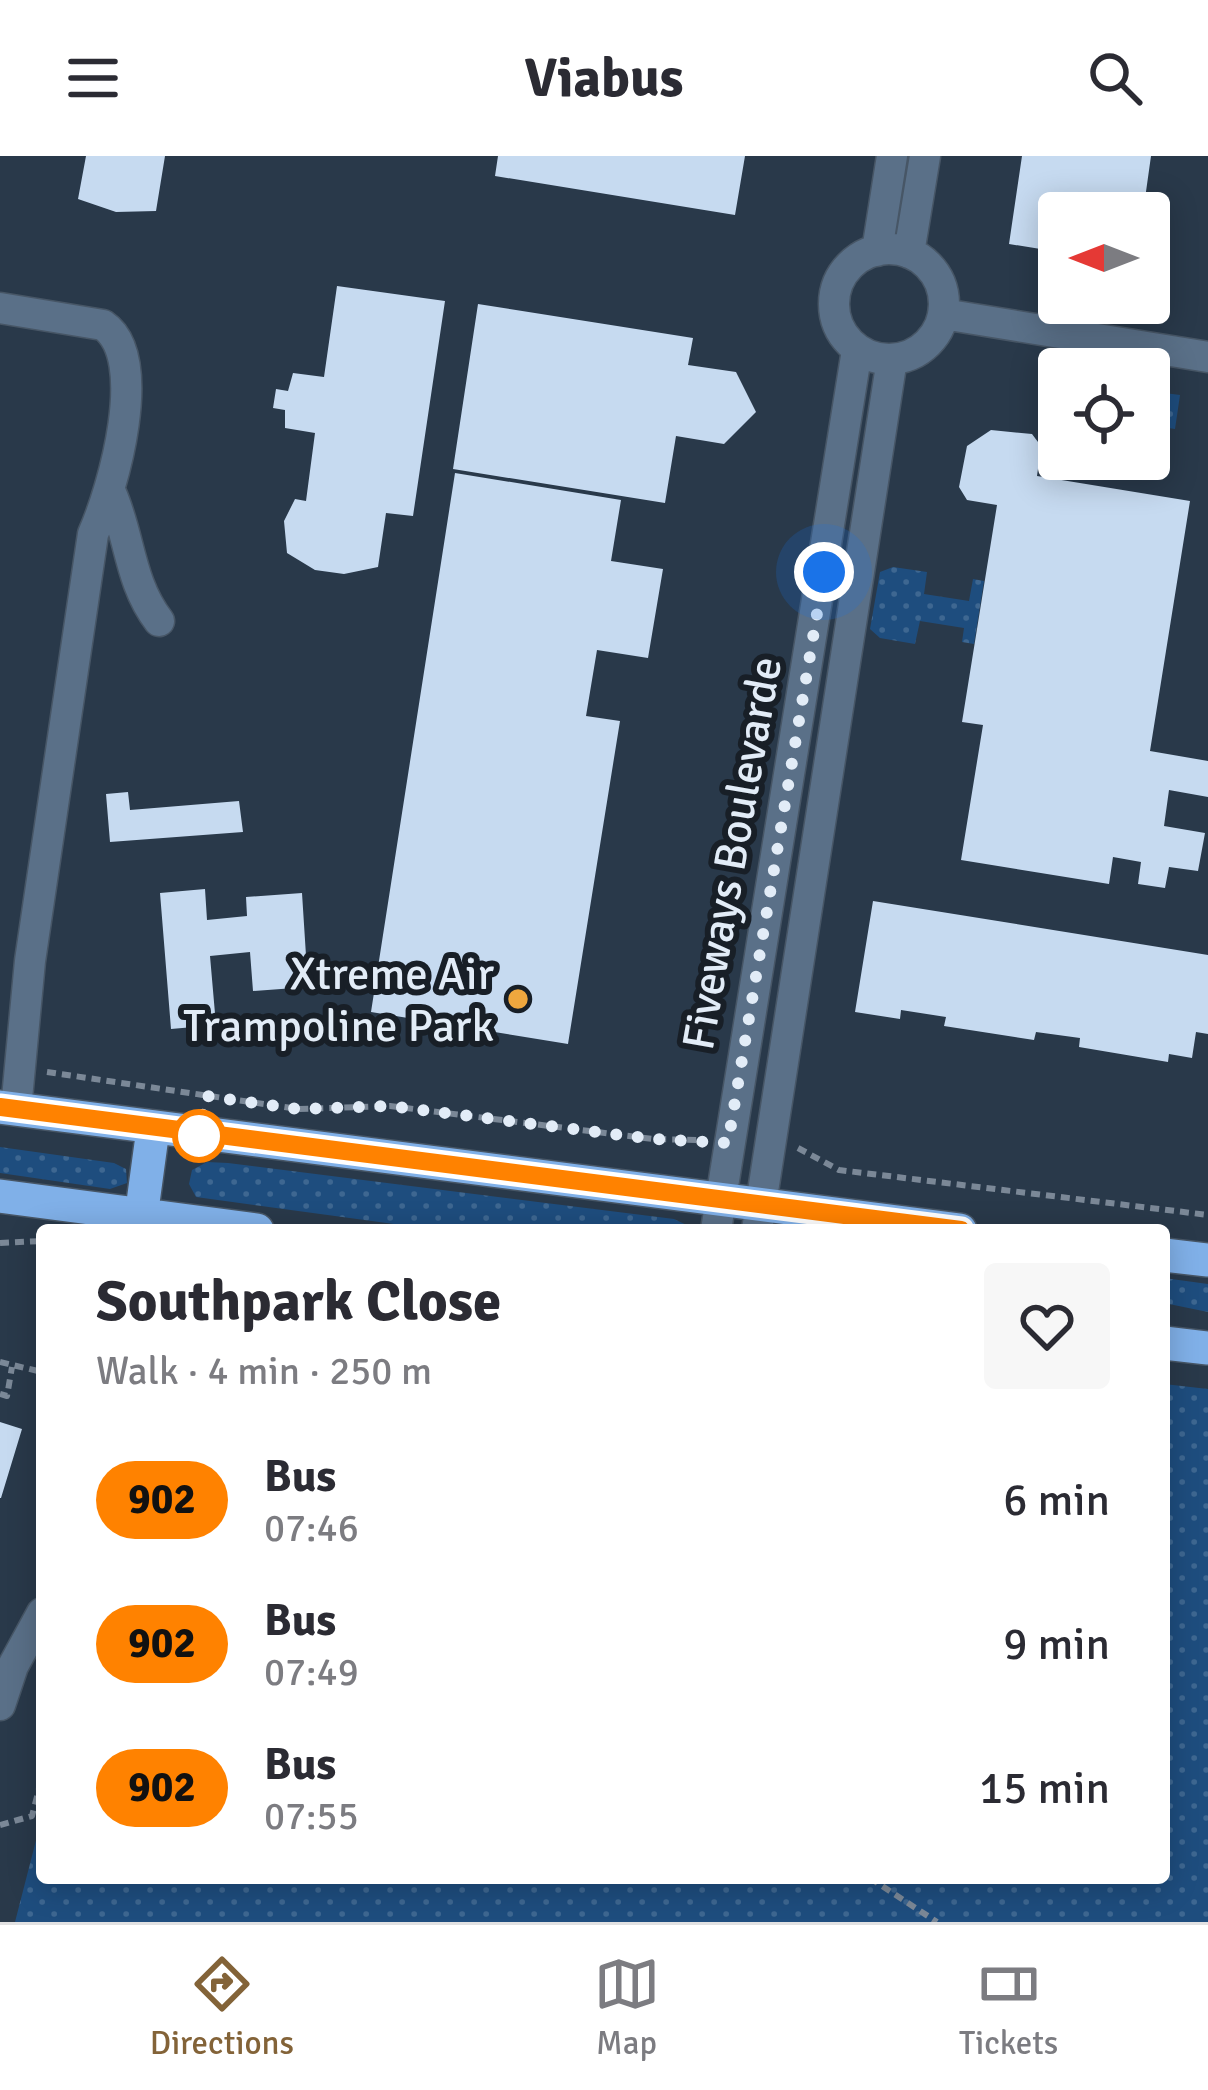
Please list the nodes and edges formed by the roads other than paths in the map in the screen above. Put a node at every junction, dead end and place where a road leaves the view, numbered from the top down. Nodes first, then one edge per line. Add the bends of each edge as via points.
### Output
1 (892, 156) edge
2 (925, 156) edge
3 (877, 250) junction
4 (909, 253) junction
5 (0, 308) edge
6 (943, 314) junction
7 (857, 350) junction
8 (1208, 357) edge
9 (892, 359) junction
10 (111, 494) junction
11 (158, 621) dead end
12 (8, 1108) edge
13 (153, 1130) junction
14 (0, 1196) edge
15 (718, 1215) edge
16 (759, 1218) edge
17 (140, 1223) edge
18 (860, 1224) edge
19 (1170, 1256) edge
20 (1208, 1260) edge
21 (1170, 1344) edge
22 (1208, 1348) edge
23 (36, 1624) edge
24 (0, 1705) edge

1 - 3 street
2 - 4 street
3 - 4 street
3 - 7 street via 849,266 835,294 838,325
4 - 6 street via 937,278
5 - 10 street via 95,322 117,334 128,368
6 - 8 street
6 - 9 street via 926,346
7 - 9 street
7 - 15 street, Fiveways Boulevarde
9 - 16 street, Fiveways Boulevarde
10 - 11 street via 140,594
10 - 12 street via 92,534 20,1068
12 - 13 highway
13 - 15 highway
13 - 17 highway
14 - 17 highway
15 - 16 highway
16 - 18 highway
19 - 20 highway
21 - 22 highway
23 - 24 street

